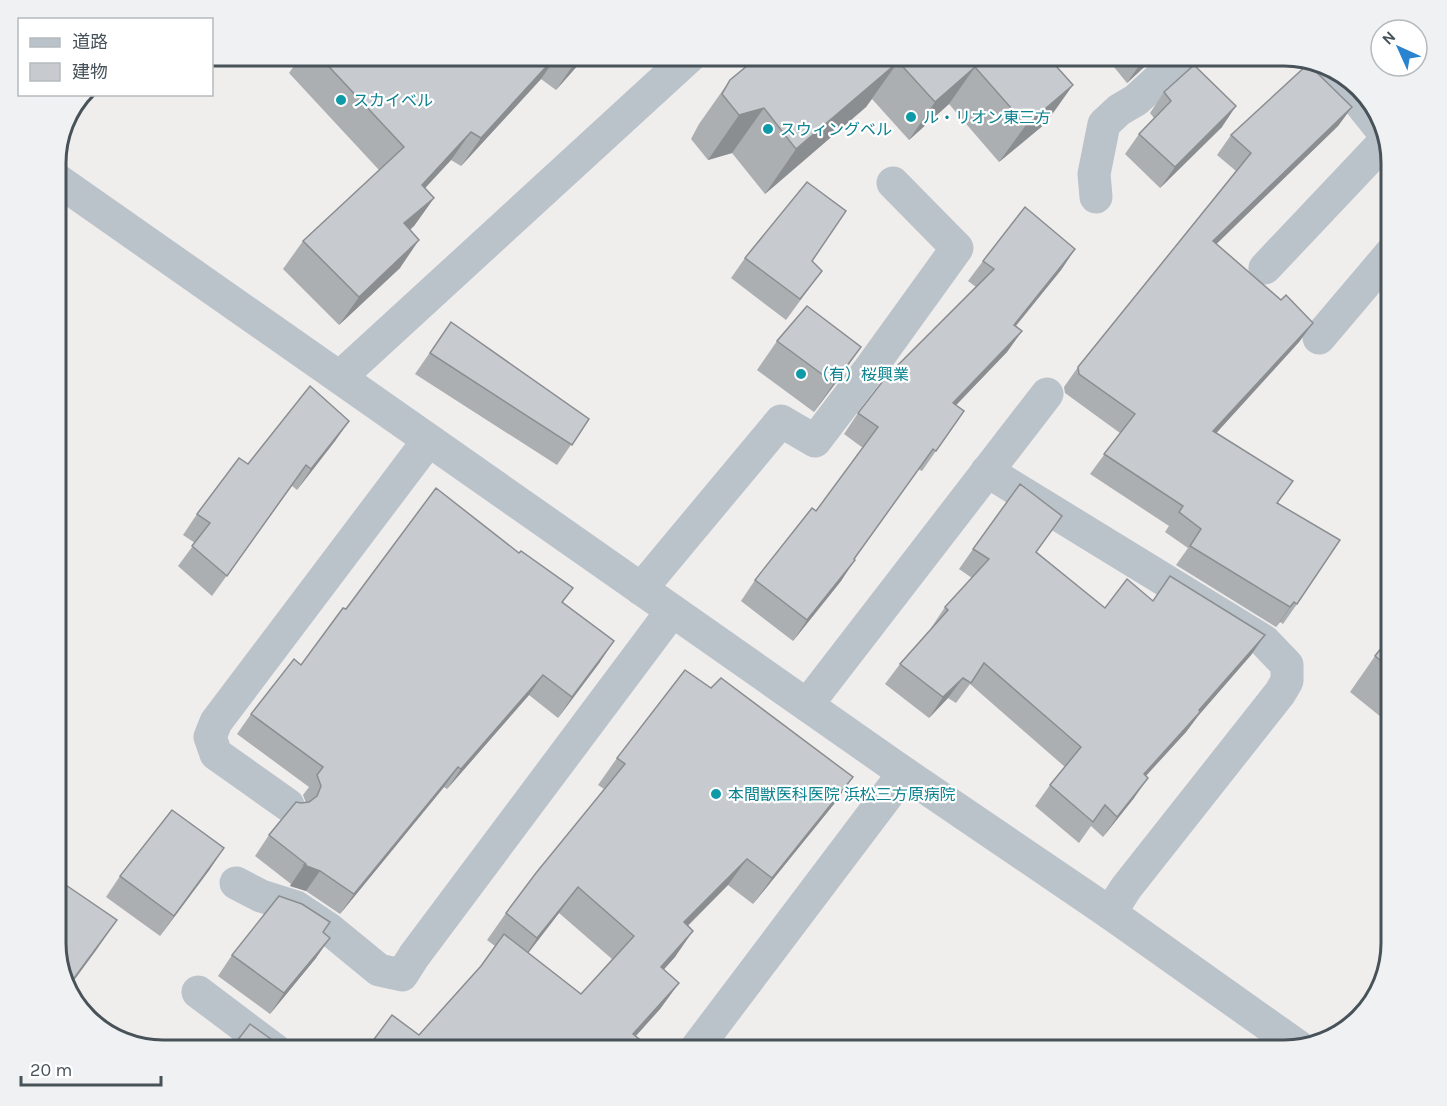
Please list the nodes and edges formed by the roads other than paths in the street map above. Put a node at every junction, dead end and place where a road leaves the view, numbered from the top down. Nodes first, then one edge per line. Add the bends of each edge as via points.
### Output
1 (679, 66) edge
2 (1173, 66) edge
3 (1379, 147) edge
4 (893, 183) dead end
5 (66, 186) edge
6 (1096, 197) dead end
7 (1381, 266) edge
8 (1265, 268) dead end
9 (1319, 338) dead end
10 (340, 377) junction
11 (1047, 394) dead end
12 (429, 441) junction
13 (987, 471) junction
14 (642, 589) junction
15 (672, 611) junction
16 (807, 705) junction
17 (904, 773) junction
18 (288, 805) dead end
19 (236, 884) dead end
20 (1110, 913) junction
21 (198, 992) dead end
22 (262, 1040) edge
23 (703, 1040) edge
24 (1288, 1040) edge

1 - 10 street
2 - 6 street via 1104,124 1094,174
3 - 8 street
4 - 14 street via 957,248 815,441 782,421
5 - 10 street
7 - 9 street
10 - 12 street
11 - 13 street
12 - 14 street
12 - 18 street via 216,722 210,737 216,754
13 - 16 street
13 - 20 street via 1264,641 1287,665 1287,681 1280,693
14 - 15 street
15 - 16 street
15 - 19 street via 402,975 379,969 296,907
16 - 17 street
17 - 20 street
17 - 23 street
20 - 24 street
21 - 22 street

